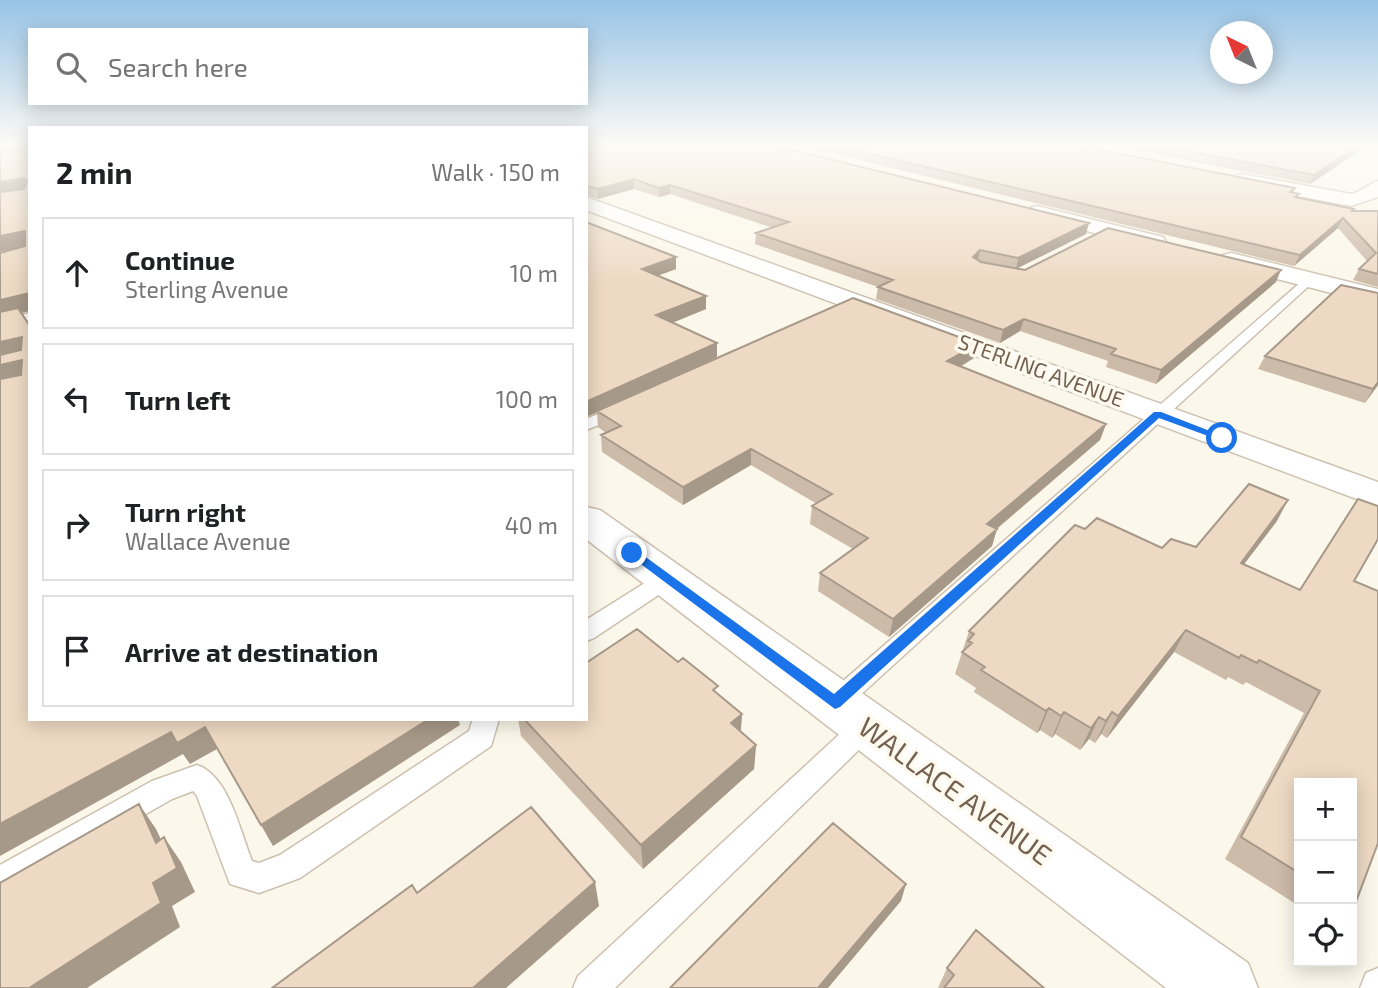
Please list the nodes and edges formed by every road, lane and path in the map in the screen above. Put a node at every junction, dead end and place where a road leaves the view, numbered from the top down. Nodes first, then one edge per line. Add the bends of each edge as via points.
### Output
1 (1305, 192) edge
2 (1373, 192) edge
3 (588, 204) edge
4 (1012, 206) edge
5 (1181, 248) edge
6 (1205, 254) edge
7 (1308, 280) junction
8 (1378, 297) edge
9 (28, 317) edge
10 (0, 324) edge
11 (636, 402) edge
12 (1158, 414) junction
13 (588, 424) edge
14 (1378, 495) edge
15 (588, 520) edge
16 (667, 579) junction
17 (588, 631) edge
18 (851, 714) junction
19 (485, 721) edge
20 (0, 883) edge
21 (590, 988) edge
22 (1223, 988) edge

1 - 2 street via 1351,200
3 - 12 street, STERLING AVENUE via 845,307
4 - 5 street via 1100,234
6 - 7 street
7 - 8 street
7 - 12 lane
9 - 10 lane
11 - 13 lane
12 - 14 street, STERLING AVENUE
12 - 18 lane
15 - 16 street, WALLACE AVENUE
16 - 17 lane
16 - 18 street, WALLACE AVENUE
18 - 21 lane
18 - 22 street, WALLACE AVENUE
19 - 20 lane via 481,738 289,867 259,878 241,873 209,788 197,776 162,790

